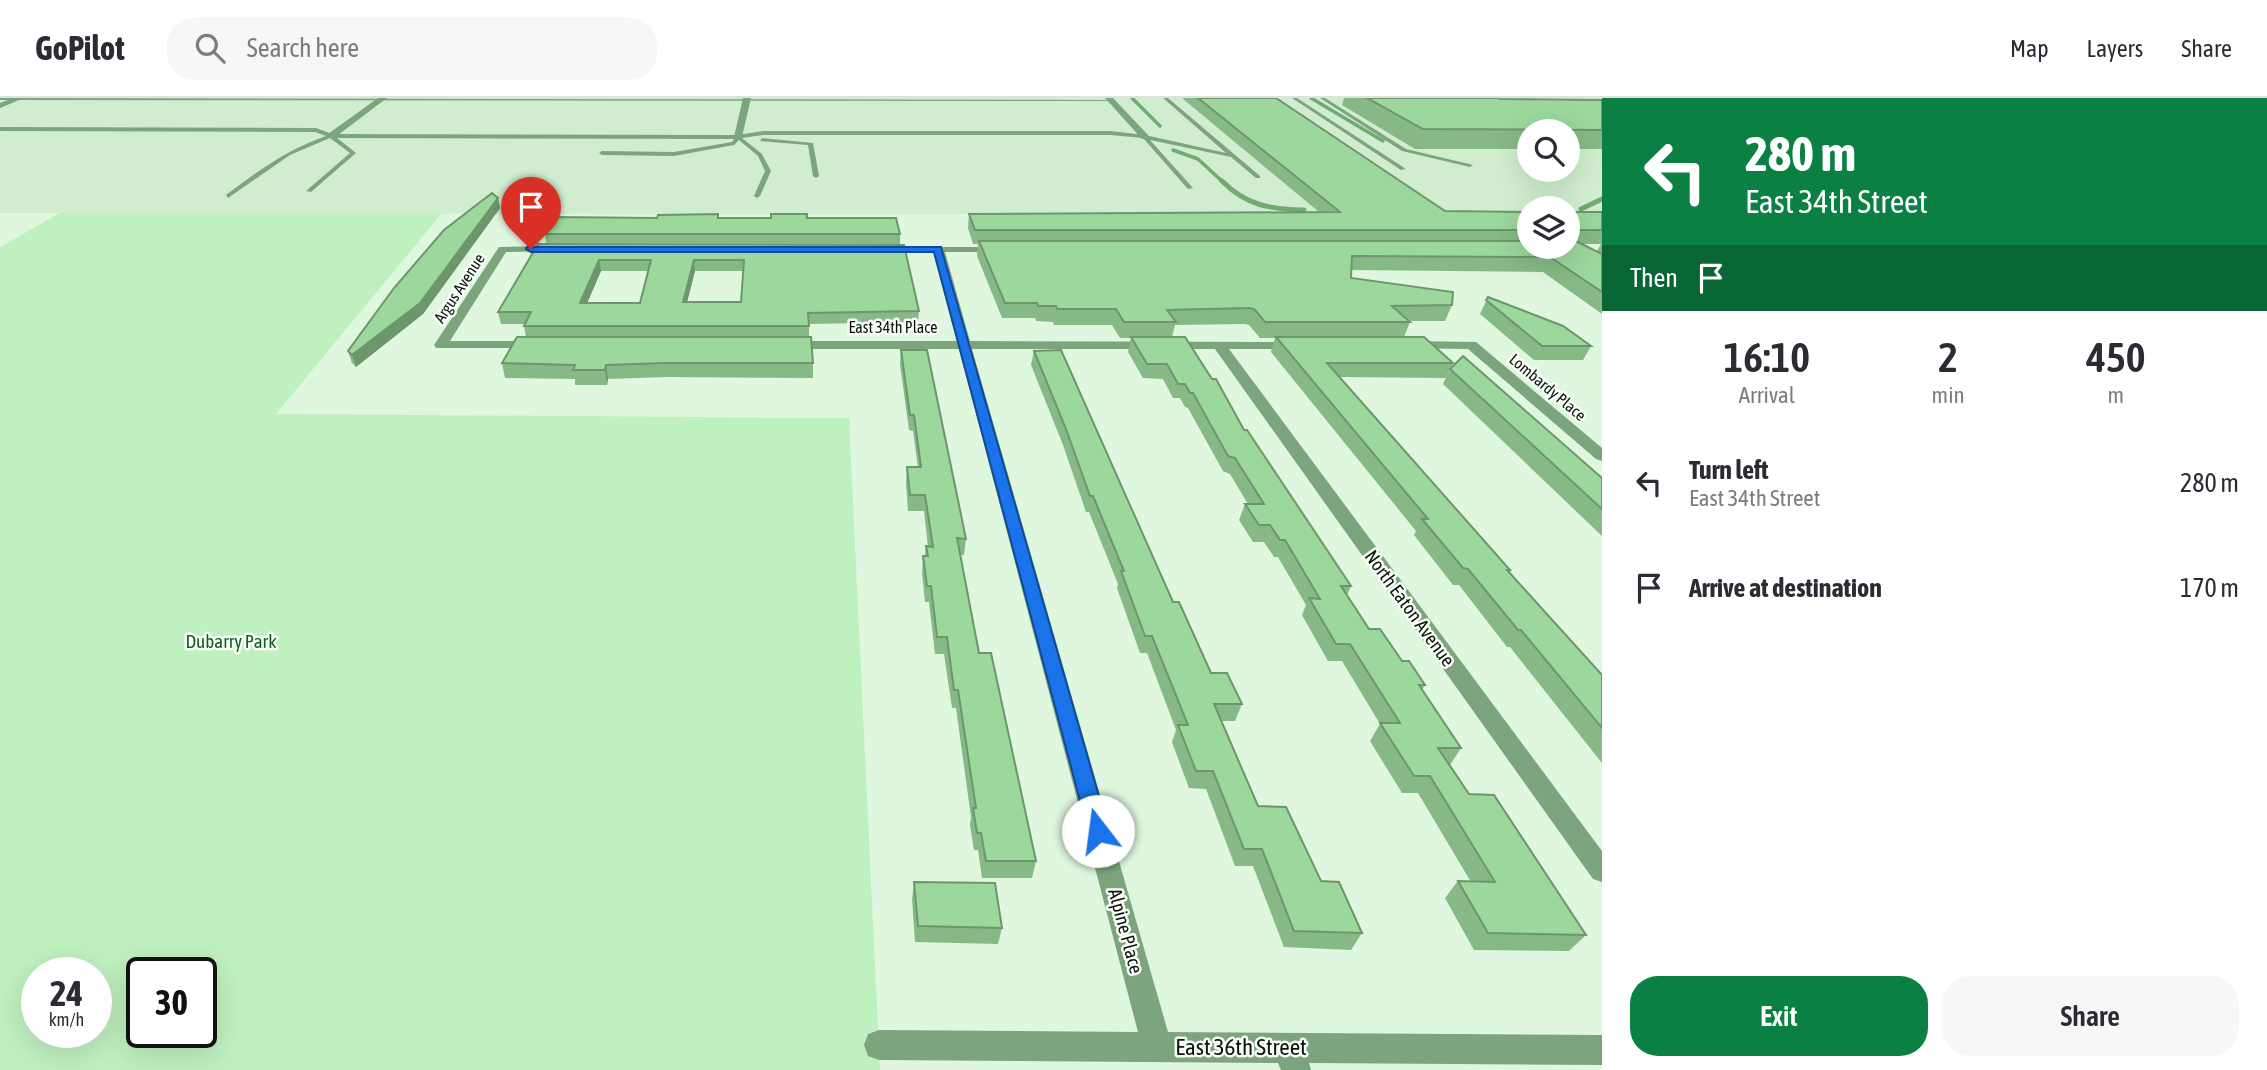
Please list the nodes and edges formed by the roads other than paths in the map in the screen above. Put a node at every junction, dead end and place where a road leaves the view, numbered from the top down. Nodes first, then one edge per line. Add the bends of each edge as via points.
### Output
1 (1166, 98) edge
2 (1294, 98) edge
3 (0, 99) edge
4 (18, 99) edge
5 (382, 99) edge
6 (1111, 99) edge
7 (1325, 99) edge
8 (746, 100) edge
9 (1340, 101) dead end
10 (0, 106) edge
11 (0, 129) edge
12 (331, 136) junction
13 (738, 137) junction
14 (1145, 137) junction
15 (602, 153) dead end
16 (1233, 156) junction
17 (1470, 165) dead end
18 (1403, 169) dead end
19 (816, 176) dead end
20 (1258, 177) dead end
21 (1190, 188) dead end
22 (309, 191) dead end
23 (228, 196) dead end
24 (757, 196) dead end
25 (571, 249) edge
26 (870, 249) edge
27 (938, 249) junction
28 (1020, 250) edge
29 (551, 345) edge
30 (772, 345) edge
31 (965, 345) junction
32 (1219, 345) junction
33 (1312, 345) edge
34 (1392, 345) edge
35 (1602, 456) edge
36 (1602, 871) edge
37 (879, 1045) dead end
38 (1157, 1046) junction
39 (1602, 1050) edge
40 (1291, 1059) edge

1 - 16 lane
2 - 18 lane
3 - 4 lane
4 - 5 lane
4 - 10 street
5 - 8 lane
5 - 12 street
6 - 8 lane
6 - 14 street
7 - 9 lane
7 - 17 lane via 1404,150
8 - 13 street
11 - 12 lane via 298,128
12 - 13 lane
12 - 22 lane via 353,153
12 - 23 lane via 282,155
13 - 14 lane via 763,133 1110,133
13 - 15 lane via 734,143 674,154
13 - 19 lane via 811,145
13 - 24 lane via 760,155 768,171
14 - 16 lane
14 - 21 lane
16 - 20 lane
25 - 29 street, Argus Avenue via 503,249 441,345
26 - 27 street
27 - 28 street
27 - 31 street, Alpine Place
30 - 31 street, East 34th Place
31 - 32 street, East 34th Place
31 - 38 street, Alpine Place
32 - 33 street, East 34th Place
32 - 36 street, North Eaton Avenue
34 - 35 street, Lombardy Place via 1471,345
37 - 38 street, East 36th Street
38 - 40 street, East 36th Street
39 - 40 street, East 36th Street

